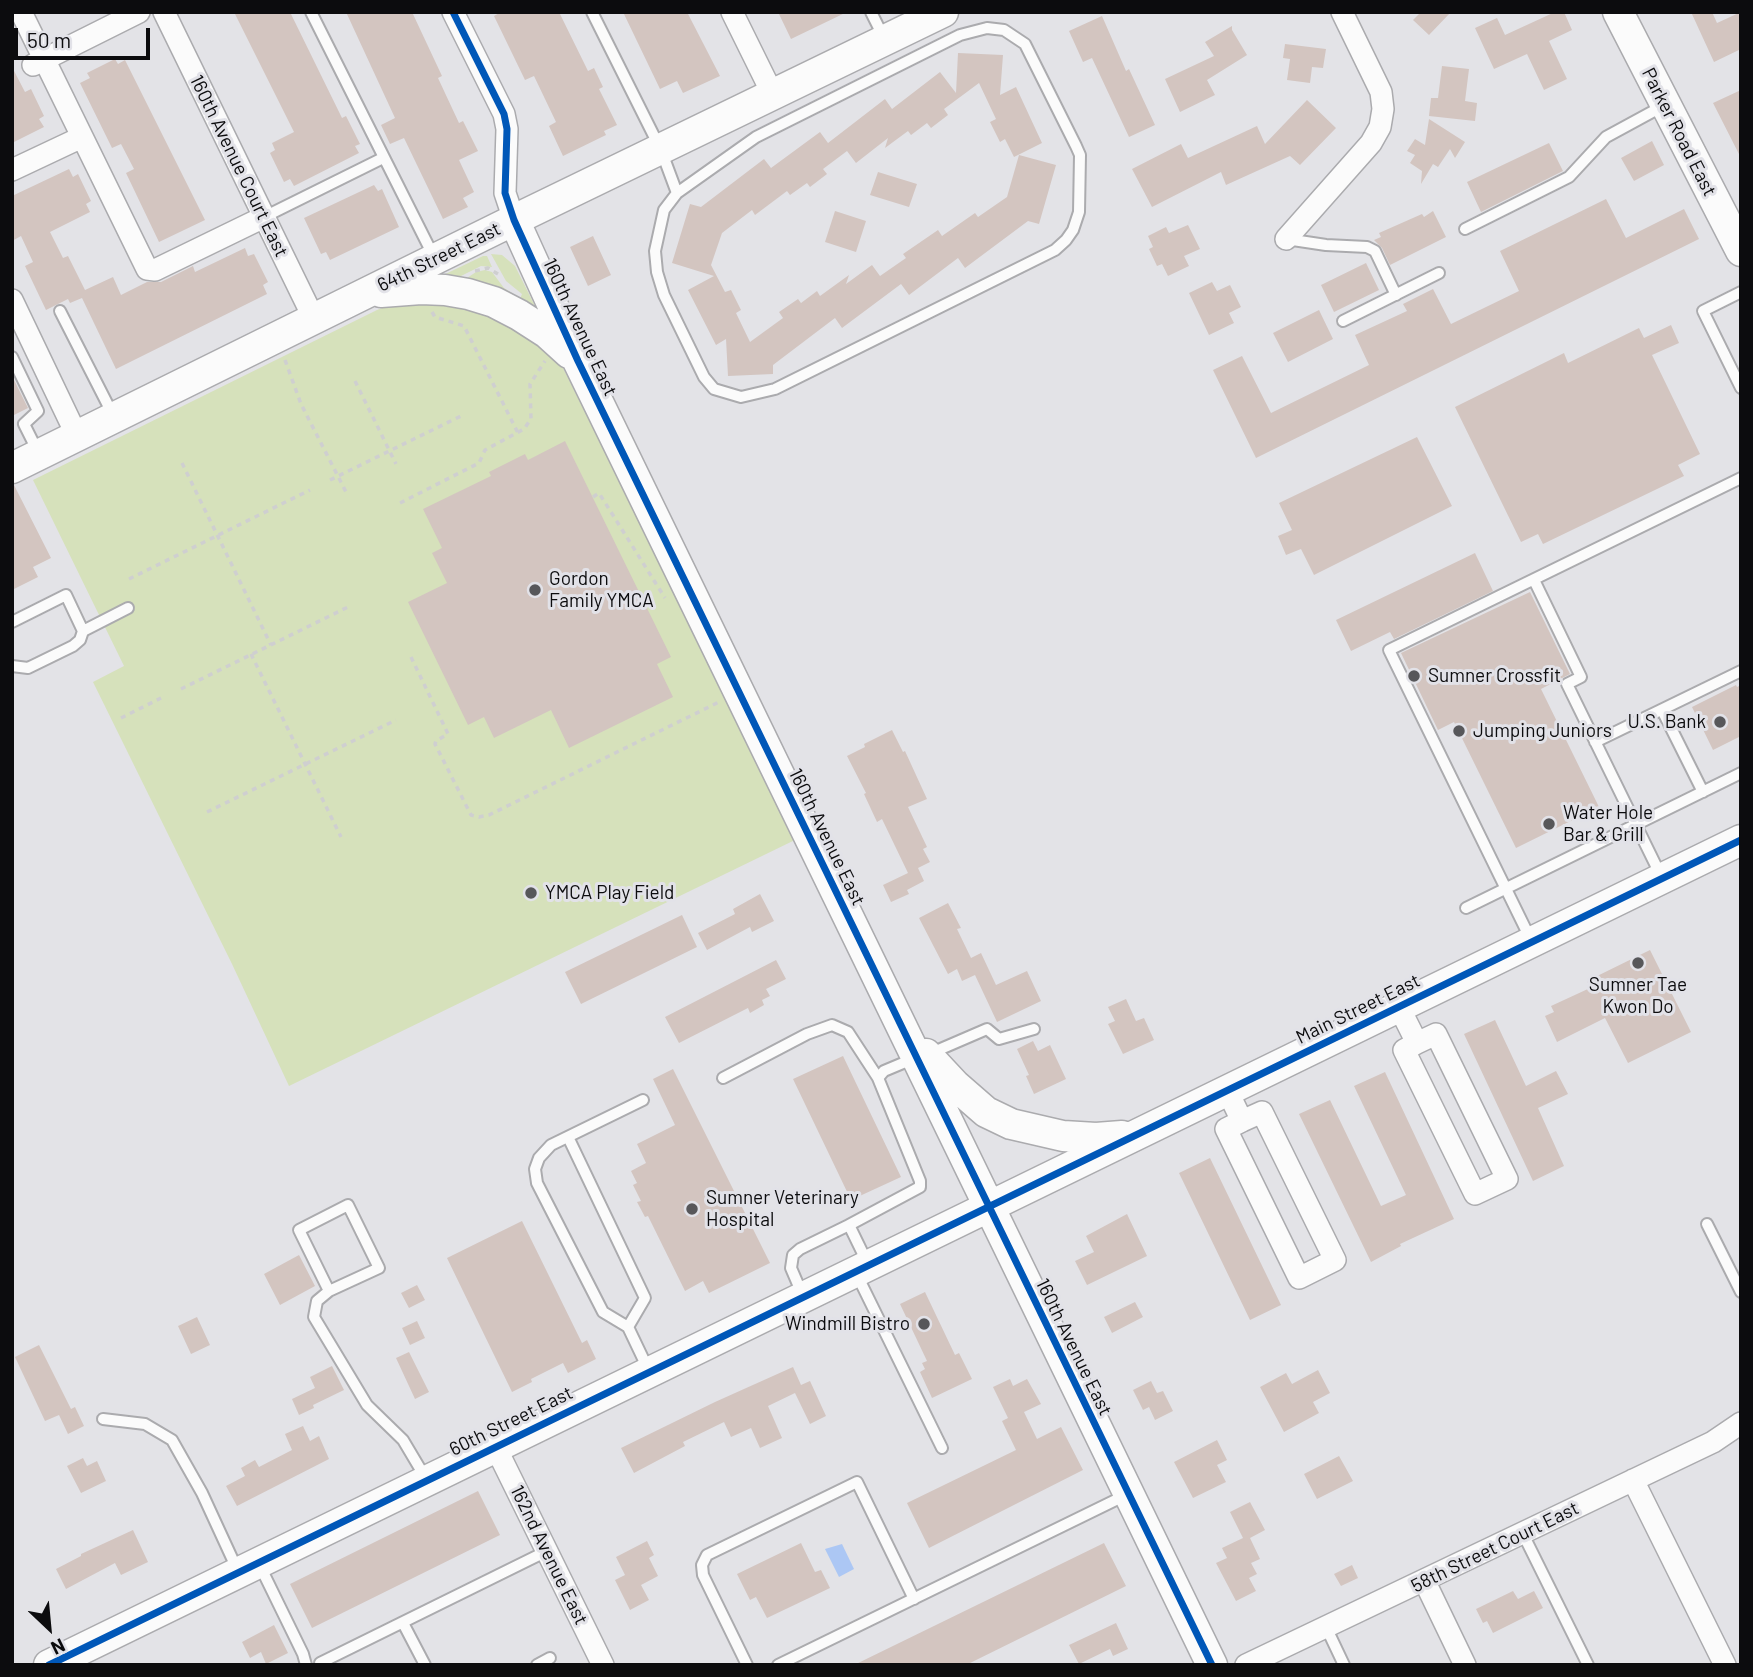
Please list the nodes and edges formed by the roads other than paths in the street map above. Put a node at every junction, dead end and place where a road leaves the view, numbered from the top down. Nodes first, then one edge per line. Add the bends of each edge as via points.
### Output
1 (20, 12) edge
2 (139, 12) edge
3 (164, 12) edge
4 (311, 12) edge
5 (453, 12) edge
6 (592, 12) edge
7 (732, 12) edge
8 (871, 12) edge
9 (1342, 12) edge
10 (1618, 12) edge
11 (950, 20) edge
12 (885, 40) junction
13 (38, 63) junction
14 (773, 96) junction
15 (1665, 105) junction
16 (82, 137) junction
17 (661, 150) junction
18 (383, 158) junction
19 (12, 170) edge
20 (677, 193) junction
21 (264, 217) junction
22 (514, 220) junction
23 (1465, 229) dead end
24 (1286, 239) joint
25 (1741, 251) edge
26 (435, 259) junction
27 (1439, 274) dead end
28 (1741, 292) edge
29 (367, 293) junction
30 (1396, 295) junction
31 (12, 300) edge
32 (60, 311) dead end
33 (314, 319) junction
34 (1343, 321) dead end
35 (12, 357) edge
36 (578, 361) junction
37 (1741, 388) edge
38 (114, 418) junction
39 (77, 436) junction
40 (39, 455) junction
41 (12, 468) edge
42 (1741, 478) edge
43 (1534, 580) junction
44 (128, 608) dead end
45 (12, 622) edge
46 (83, 631) junction
47 (12, 666) edge
48 (1741, 671) edge
49 (1662, 710) junction
50 (1595, 742) junction
51 (1741, 773) edge
52 (1703, 792) junction
53 (1635, 825) junction
54 (1741, 840) edge
55 (1662, 879) junction
56 (1506, 888) junction
57 (1466, 908) dead end
58 (1532, 943) junction
59 (1399, 1007) junction
60 (1034, 1029) dead end
61 (1417, 1043) junction
62 (916, 1048) junction
63 (723, 1078) dead end
64 (878, 1078) junction
65 (1227, 1090) junction
66 (643, 1100) dead end
67 (1242, 1121) junction
68 (1136, 1134) junction
69 (568, 1137) junction
70 (988, 1206) junction
71 (1707, 1224) dead end
72 (849, 1225) junction
73 (861, 1267) junction
74 (329, 1291) junction
75 (1741, 1292) edge
76 (803, 1296) junction
77 (628, 1326) junction
78 (649, 1371) junction
79 (103, 1419) dead end
80 (1741, 1423) edge
81 (495, 1446) junction
82 (942, 1448) dead end
83 (427, 1480) junction
84 (1633, 1480) junction
85 (1129, 1494) junction
86 (1523, 1534) junction
87 (547, 1551) junction
88 (248, 1567) junction
89 (1424, 1580) junction
90 (914, 1599) junction
91 (404, 1623) junction
92 (1325, 1627) junction
93 (550, 1658) dead end
94 (320, 1663) dead end
95 (49, 1665) edge
96 (306, 1665) edge
97 (425, 1665) edge
98 (537, 1665) edge
99 (603, 1665) edge
100 (747, 1665) edge
101 (778, 1665) edge
102 (1212, 1665) edge
103 (1246, 1665) edge
104 (1344, 1665) edge
105 (1465, 1665) edge
106 (1588, 1665) edge
107 (1725, 1665) edge

1 - 13 street
2 - 13 street
3 - 21 street, 160th Avenue Court East
4 - 18 lane
5 - 22 street, 160th Avenue East via 504,114 505,193
6 - 17 lane
7 - 14 street
8 - 12 lane
9 - 24 street via 1381,92 1380,127
10 - 15 street, Parker Road East
11 - 12 street, 64th Street East
11 - 20 lane via 757,137
11 - 20 lane via 1004,30 1025,44 1076,146 1080,155 1079,212 1073,230 1055,250 775,389 741,397 714,389 704,377 664,295 655,251 664,209
12 - 14 street, 64th Street East
13 - 16 street
14 - 17 street, 64th Street East
15 - 23 lane via 1606,137 1569,177
15 - 25 street, Parker Road East
16 - 19 street
16 - 21 street via 147,269 155,270
17 - 20 lane
17 - 22 street, 64th Street East
18 - 21 lane
18 - 26 lane
21 - 33 street, 160th Avenue Court East
22 - 26 street, 64th Street East
22 - 36 street, 160th Avenue East
24 - 30 lane via 1375,251
26 - 29 street, 64th Street East
27 - 30 lane
28 - 37 lane via 1703,311
29 - 33 street, 64th Street East
29 - 36 street via 445,290 481,298 547,333
30 - 34 lane
31 - 39 street
32 - 38 lane
33 - 38 street, 64th Street East
35 - 40 lane via 38,411 24,424
36 - 62 street, 160th Avenue East
38 - 39 street, 64th Street East
39 - 40 street, 64th Street East
40 - 41 street, 64th Street East
42 - 43 lane
43 - 50 lane via 1581,677 1567,684
43 - 56 lane via 1389,650
44 - 46 lane
45 - 46 lane via 66,596
46 - 47 lane via 73,646 28,668
48 - 49 lane
49 - 50 lane
49 - 52 lane
50 - 53 lane
51 - 52 lane
52 - 53 lane
53 - 55 lane
53 - 56 lane
54 - 55 street, Main Street East
55 - 58 street, Main Street East
56 - 57 lane
56 - 58 lane
58 - 59 street, Main Street East
59 - 61 street
59 - 65 street, Main Street East
60 - 62 lane via 999,1039 987,1029
61 - 61 street via 1404,1050 1475,1194 1507,1179 1436,1034
62 - 64 lane
62 - 68 street via 986,1112 1011,1124 1063,1136
62 - 70 street, 160th Avenue East
63 - 64 lane via 832,1025 848,1032
64 - 72 lane via 920,1188
65 - 67 street
65 - 68 street, Main Street East
66 - 69 lane
67 - 67 street via 1226,1129 1299,1278 1335,1260 1262,1112
68 - 70 street, Main Street East
69 - 77 lane via 645,1298
69 - 77 lane via 539,1158 537,1184 603,1312
70 - 73 street, 60th Street East
70 - 85 street, 160th Avenue East
71 - 75 lane
72 - 73 lane
72 - 76 lane via 793,1255 791,1268
73 - 76 street, 60th Street East
73 - 82 lane
74 - 74 lane via 299,1230 348,1205 379,1268
74 - 83 lane via 317,1301 314,1317 367,1405 403,1440
76 - 78 street, 60th Street East
77 - 78 lane
78 - 81 street, 60th Street East
79 - 88 lane via 145,1424 172,1440
80 - 84 street, 58th Street Court East via 1713,1442
81 - 83 street, 60th Street East
81 - 87 street, 162nd Avenue East
83 - 88 street, 60th Street East
84 - 86 street, 58th Street Court East
84 - 107 street
85 - 90 lane
85 - 102 street, 160th Avenue East
86 - 89 street, 58th Street Court East
86 - 106 lane
87 - 91 lane
87 - 99 street, 162nd Avenue East
88 - 95 street, 60th Street East
88 - 96 lane
89 - 92 street, 58th Street Court East
89 - 105 street
90 - 100 lane via 858,1482 707,1555 703,1575
90 - 101 lane
91 - 94 lane
91 - 97 lane
92 - 103 street, 58th Street Court East
92 - 104 lane
93 - 98 lane

